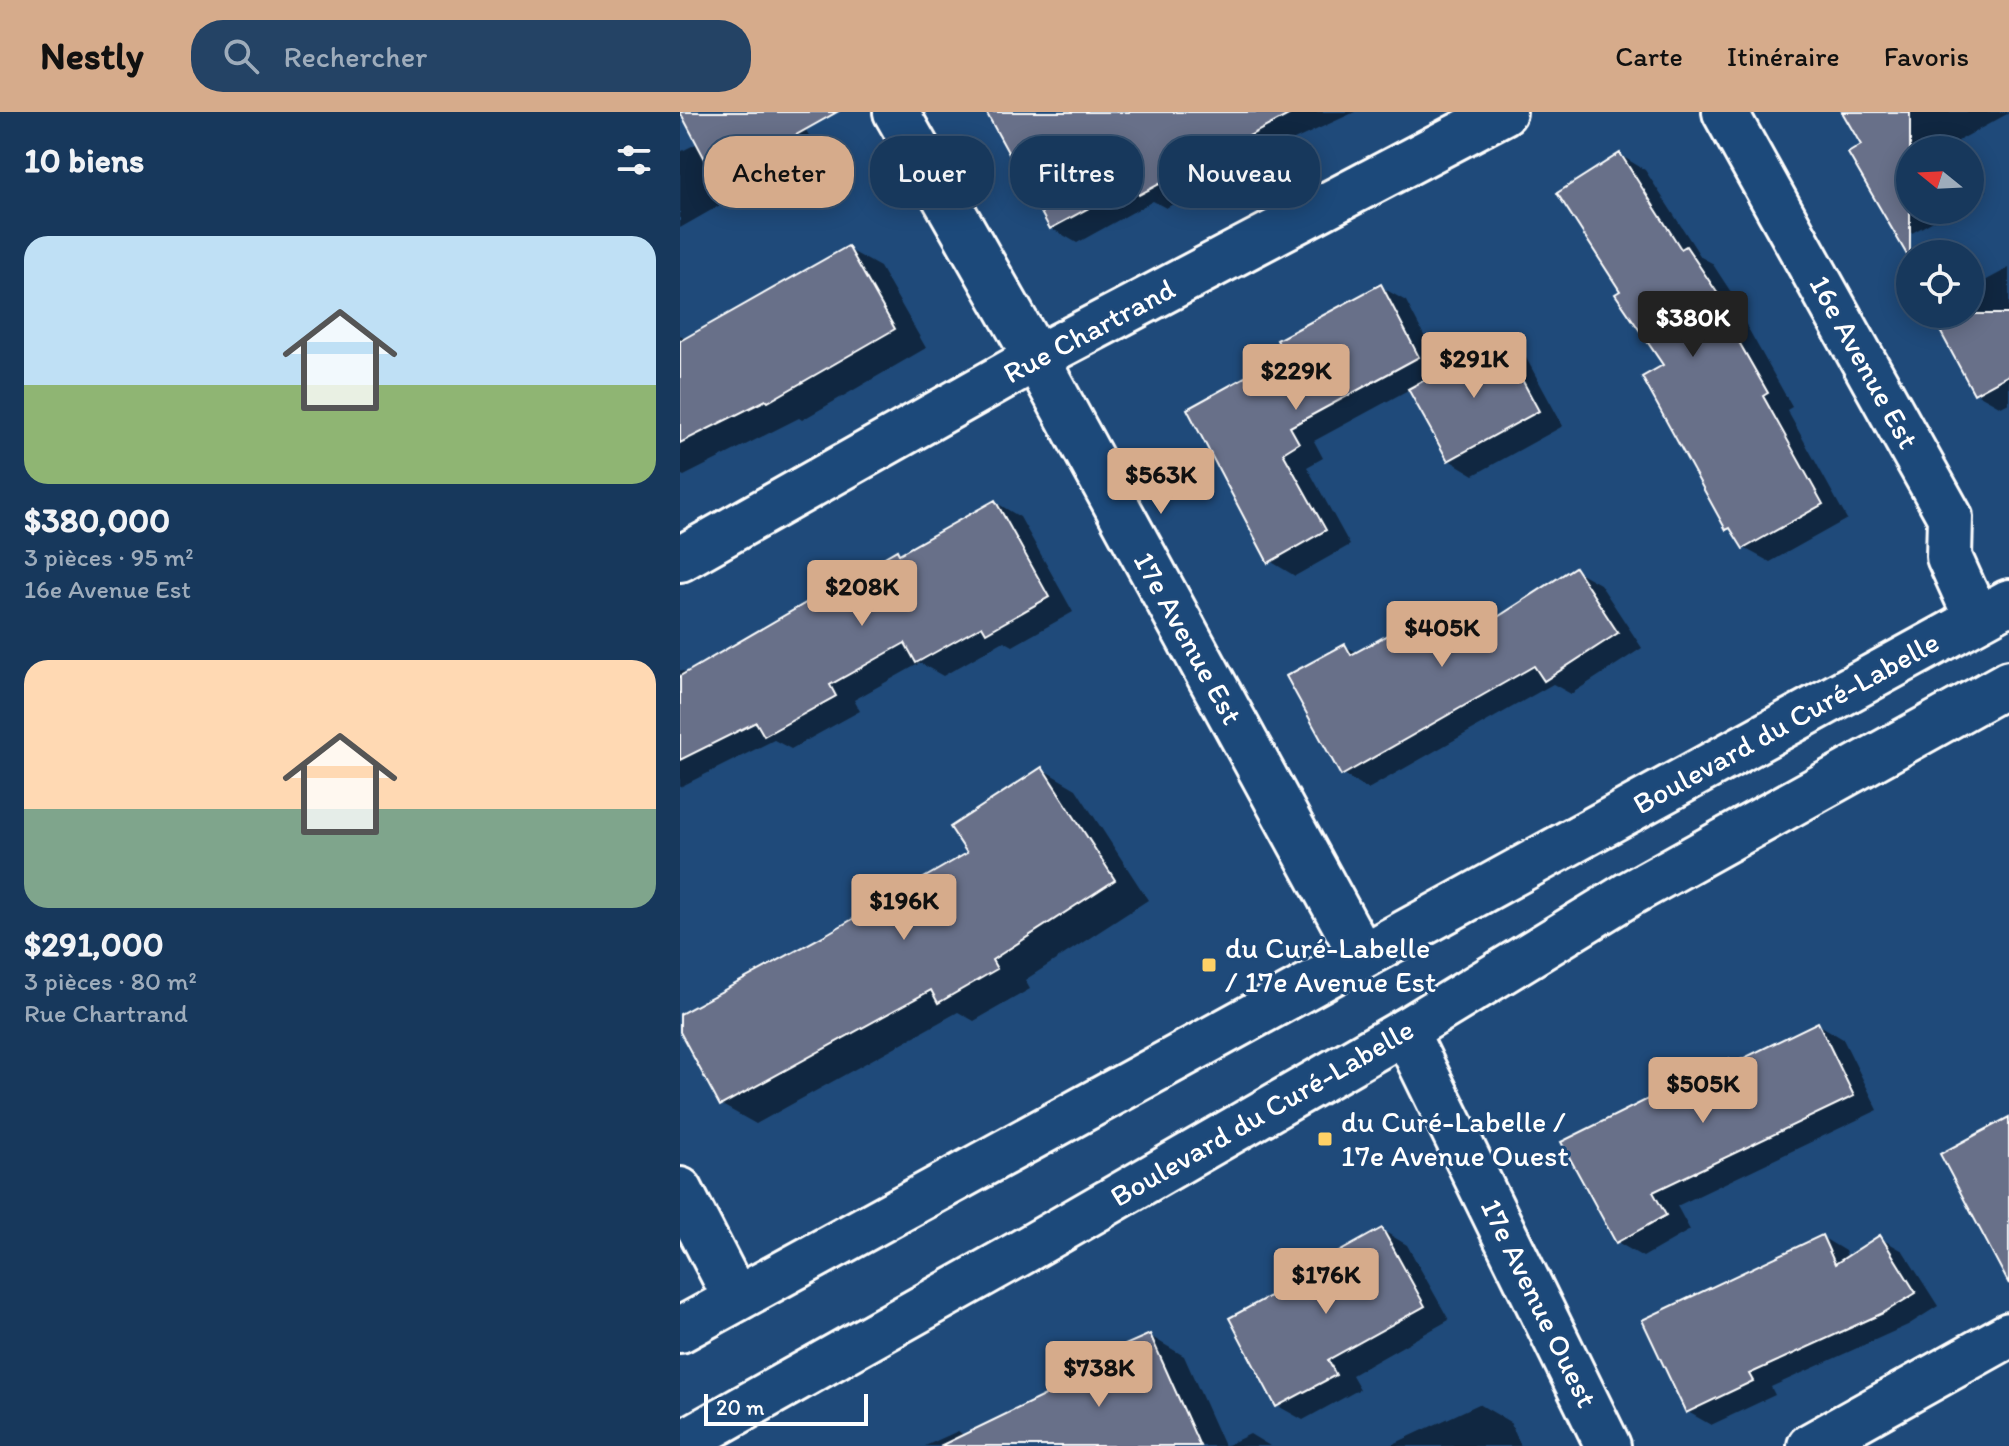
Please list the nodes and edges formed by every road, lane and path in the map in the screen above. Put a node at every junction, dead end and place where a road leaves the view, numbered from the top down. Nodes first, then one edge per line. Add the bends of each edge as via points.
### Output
1 (896, 112) edge
2 (1504, 112) edge
3 (1725, 112) edge
4 (1036, 358) junction
5 (680, 559) edge
6 (1993, 610) edge
7 (2009, 683) edge
8 (1362, 956) junction
9 (1405, 1031) junction
10 (680, 1190) edge
11 (736, 1299) junction
12 (680, 1330) edge
13 (2009, 1335) edge
14 (680, 1444) edge
15 (1608, 1446) edge
16 (1810, 1446) edge

1 - 4 street, 17e Avenue Est
2 - 4 street, Rue Chartrand
3 - 6 street, 16e Avenue Est via 1950,517 1949,557
4 - 5 street, Rue Chartrand
4 - 8 street, 17e Avenue Est
6 - 8 street, Boulevard du Curé-Labelle
7 - 9 street, Boulevard du Curé-Labelle via 1629,894
8 - 11 street, Boulevard du Curé-Labelle
9 - 14 street, Boulevard du Curé-Labelle
9 - 15 street, 17e Avenue Ouest
10 - 11 street
11 - 12 street, Boulevard du Curé-Labelle
13 - 16 street

